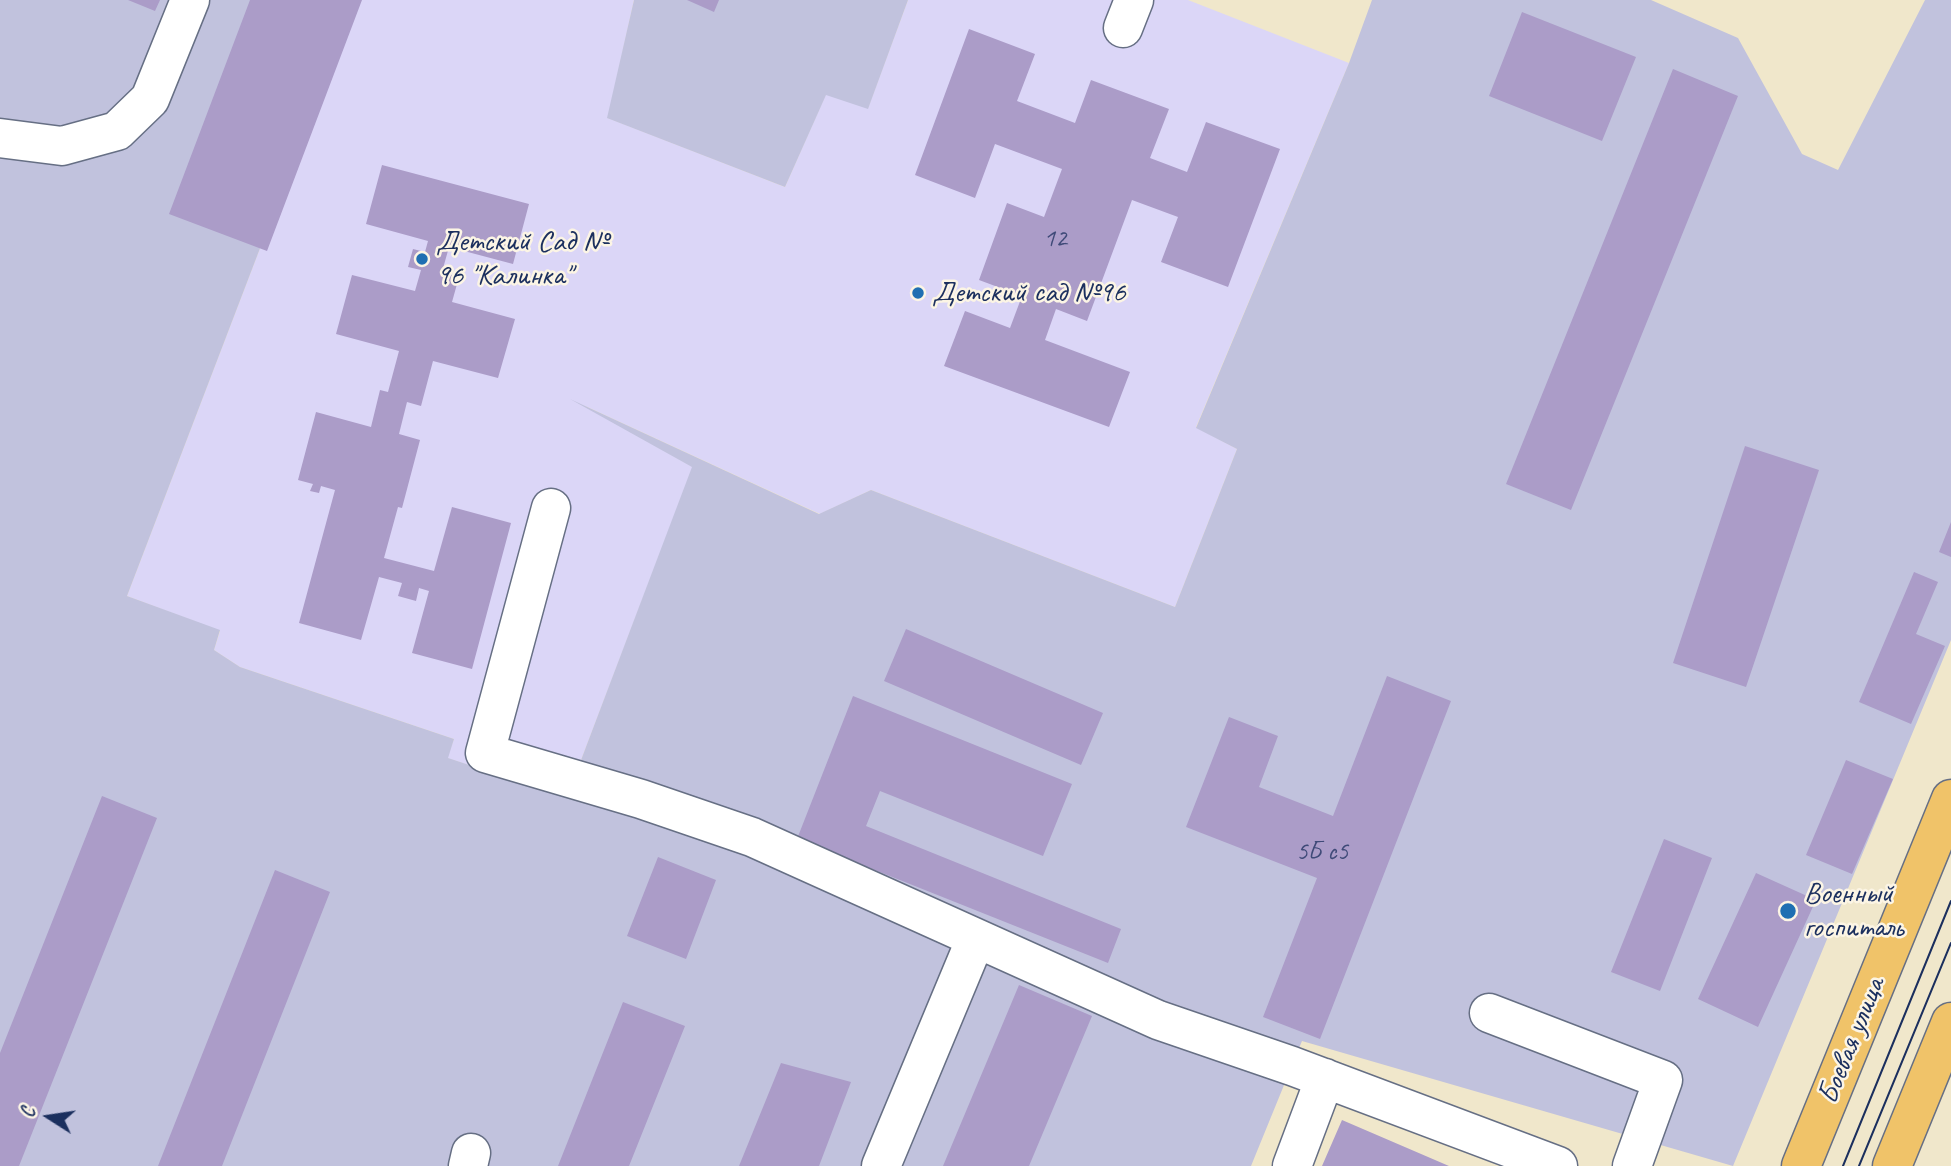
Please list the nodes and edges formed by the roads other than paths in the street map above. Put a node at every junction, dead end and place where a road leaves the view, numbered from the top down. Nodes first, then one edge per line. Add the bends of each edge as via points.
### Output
1 (190, 0) edge
2 (0, 138) edge
3 (551, 508) dead end
4 (1951, 799) edge
5 (969, 956) dead end
6 (1489, 1013) dead end
7 (1951, 1022) edge
8 (1325, 1078) junction
9 (881, 1166) edge
10 (1292, 1166) edge
11 (1558, 1166) edge
12 (1632, 1166) edge
13 (1801, 1166) edge
14 (1892, 1166) edge

1 - 2 lane via 150,99 117,131 62,146
3 - 8 lane via 485,753 752,837 1158,1020
4 - 13 main road, Боевая улица
5 - 9 lane
6 - 12 lane via 1663,1080
7 - 14 main road
8 - 10 lane
8 - 11 lane

